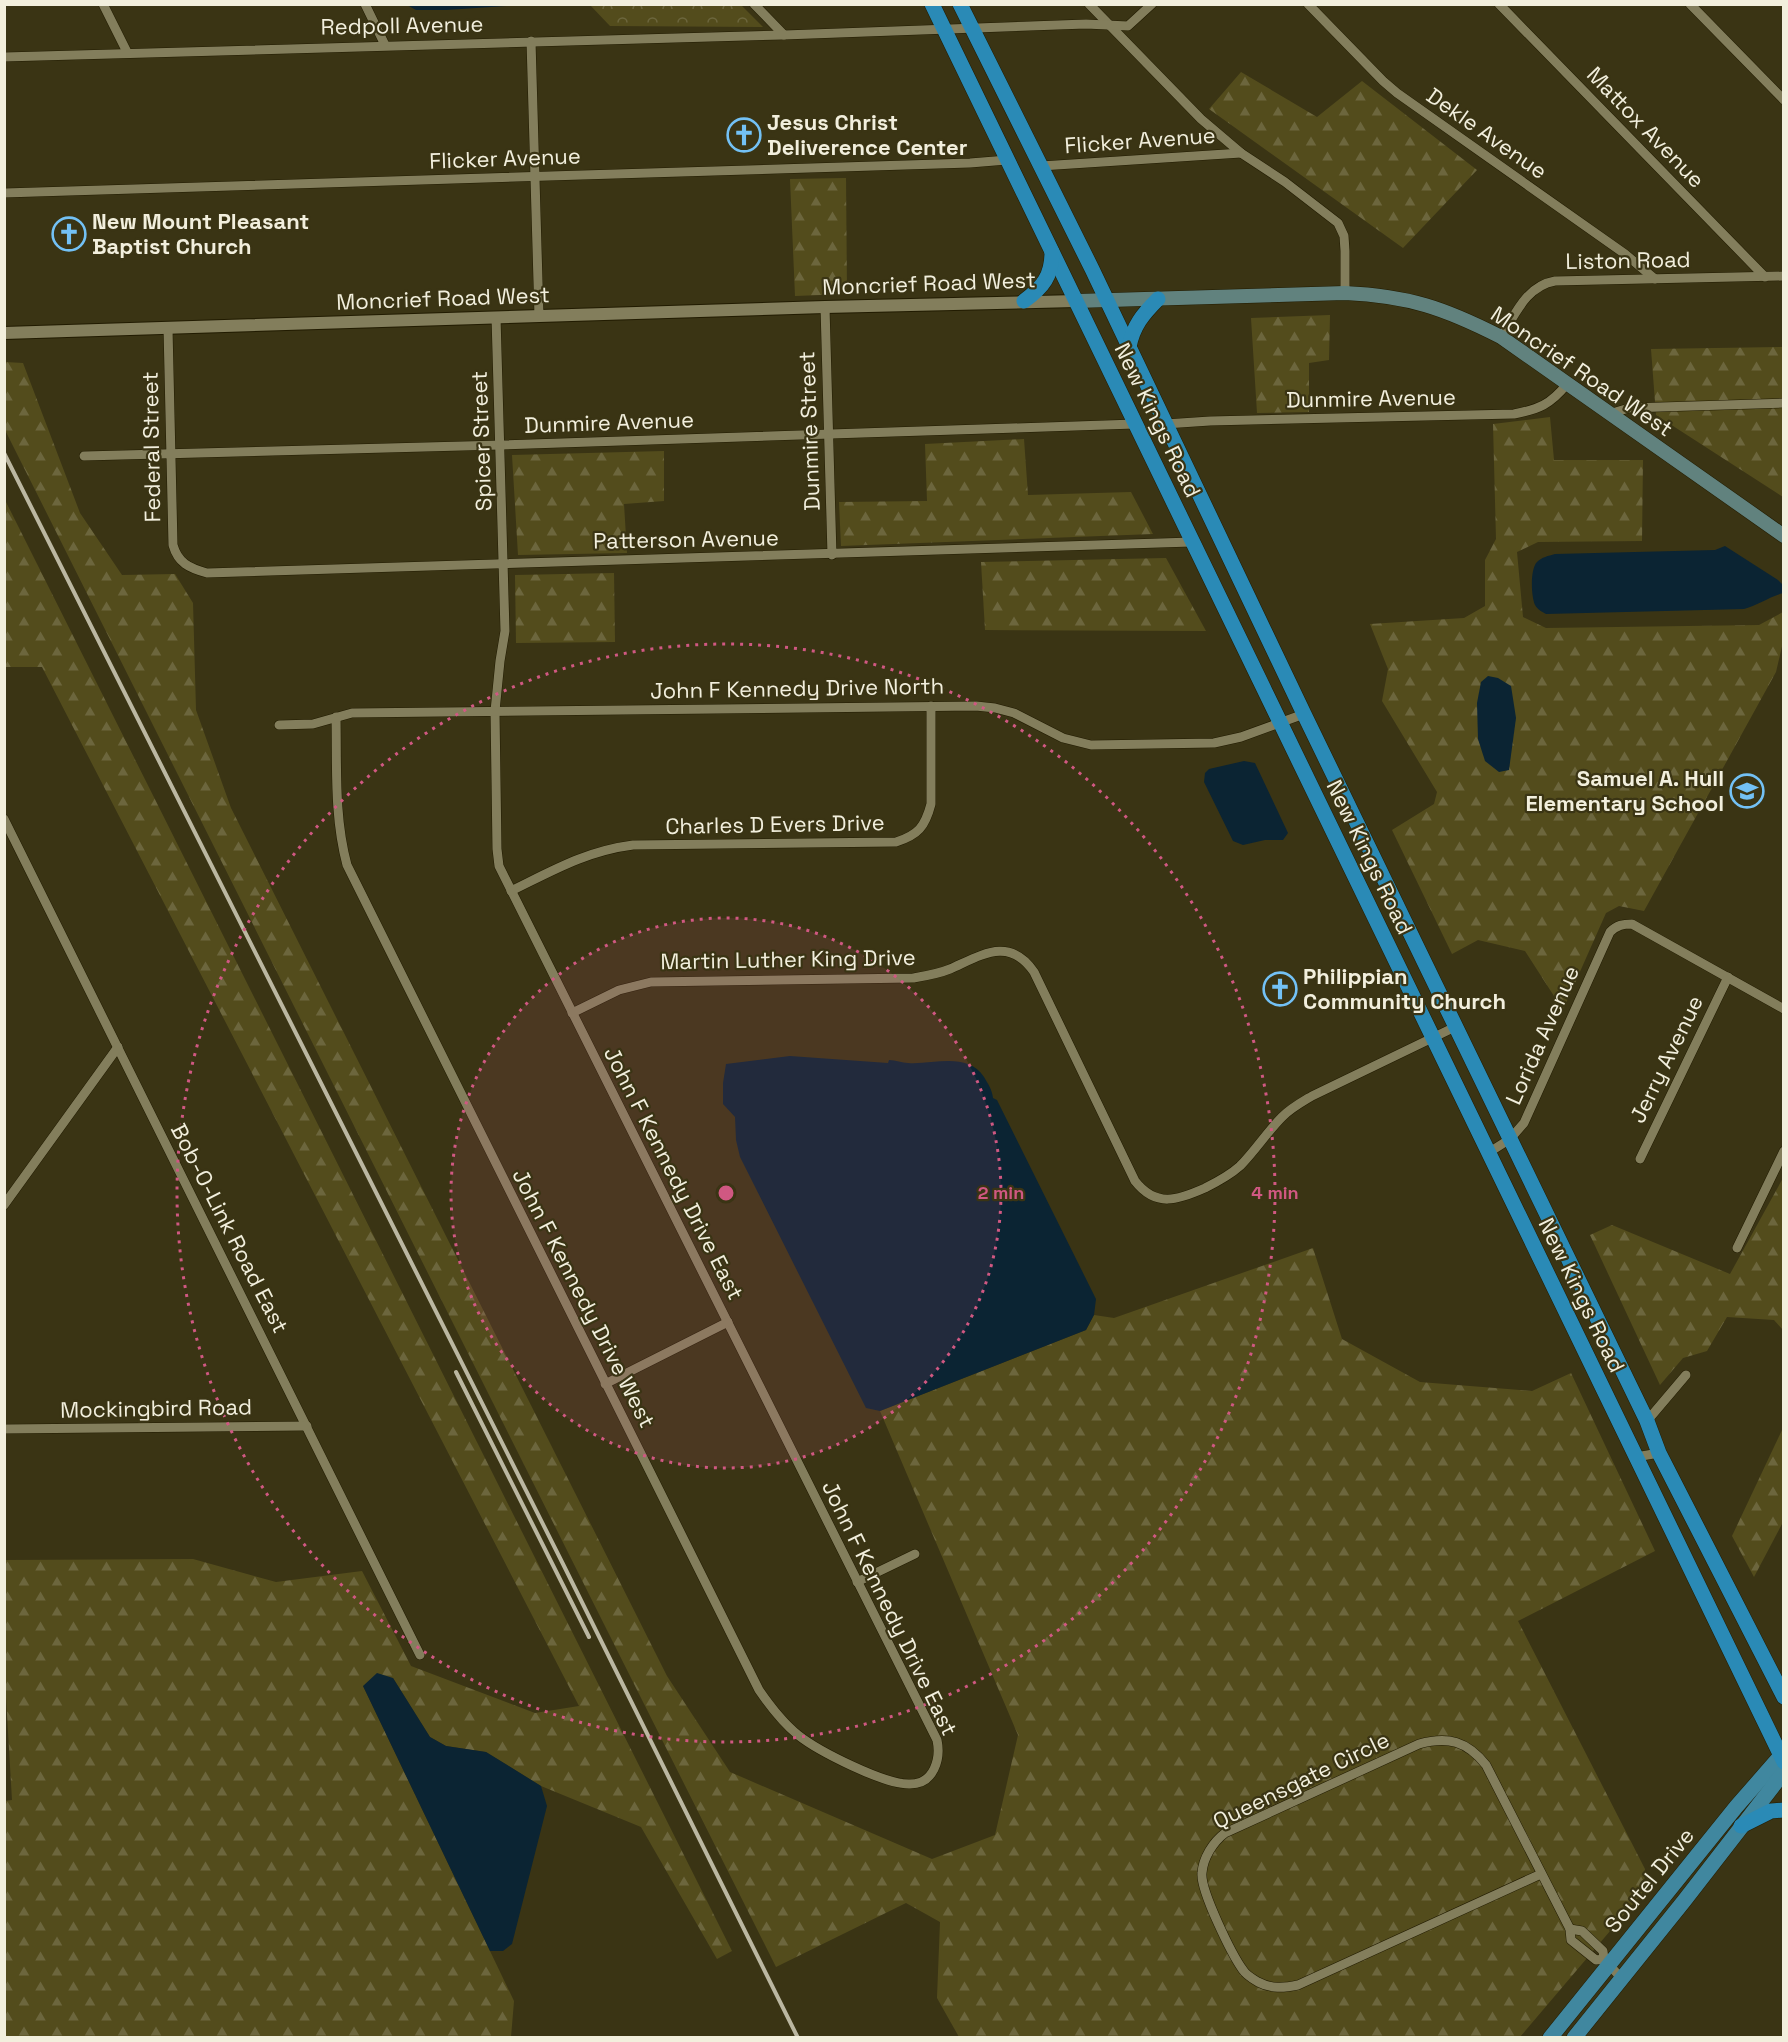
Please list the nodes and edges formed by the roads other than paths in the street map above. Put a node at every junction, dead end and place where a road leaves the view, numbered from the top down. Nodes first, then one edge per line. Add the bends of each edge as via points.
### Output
1 (102, 4) edge
2 (365, 4) edge
3 (754, 4) edge
4 (932, 4) edge
5 (960, 4) edge
6 (1089, 4) edge
7 (1152, 4) edge
8 (1308, 4) edge
9 (1499, 4) edge
10 (1690, 4) edge
11 (1109, 25) junction
12 (972, 28) junction
13 (944, 29) junction
14 (784, 35) junction
15 (531, 41) junction
16 (385, 45) junction
17 (126, 52) junction
18 (4, 57) edge
19 (1784, 100) edge
20 (1241, 153) junction
21 (1007, 160) junction
22 (1041, 166) junction
23 (536, 177) junction
24 (4, 193) edge
25 (1052, 252) junction
26 (1784, 276) edge
27 (1765, 277) junction
28 (1655, 279) junction
29 (1345, 293) junction
30 (1158, 299) junction
31 (1024, 301) junction
32 (1076, 301) junction
33 (1107, 301) junction
34 (825, 307) junction
35 (539, 316) junction
36 (496, 317) junction
37 (168, 328) junction
38 (4, 333) edge
39 (1501, 338) junction
40 (1129, 347) junction
41 (1567, 384) junction
42 (1784, 404) edge
43 (1609, 414) junction
44 (1135, 424) junction
45 (1165, 424) junction
46 (828, 433) junction
47 (501, 445) junction
48 (171, 454) junction
49 (84, 456) dead end
50 (1784, 536) edge
51 (1192, 542) junction
52 (832, 555) junction
53 (182, 563) joint
54 (504, 564) junction
55 (931, 706) junction
56 (495, 711) junction
57 (1304, 714) junction
58 (336, 717) junction
59 (1280, 722) junction
60 (279, 725) dead end
61 (4, 819) edge
62 (510, 891) junction
63 (1728, 977) junction
64 (1784, 1009) edge
65 (572, 1013) junction
66 (1455, 1028) junction
67 (1432, 1038) junction
68 (118, 1047) junction
69 (1510, 1139) junction
70 (1784, 1151) edge
71 (1488, 1153) junction
72 (1640, 1159) dead end
73 (4, 1205) edge
74 (1737, 1248) dead end
75 (728, 1322) junction
76 (1686, 1375) dead end
77 (605, 1384) junction
78 (1647, 1421) junction
79 (307, 1426) junction
80 (4, 1429) edge
81 (1659, 1453) junction
82 (1636, 1457) junction
83 (915, 1554) dead end
84 (857, 1582) junction
85 (420, 1655) dead end
86 (1780, 1684) edge
87 (1784, 1697) edge
88 (1782, 1756) edge
89 (934, 1769) joint
90 (1784, 1772) edge
91 (1784, 1810) edge
92 (1741, 1826) junction
93 (1540, 1874) junction
94 (1607, 1962) junction
95 (1622, 1979) junction
96 (1550, 2037) edge
97 (1574, 2037) edge

1 - 17 street
2 - 16 street
3 - 14 street
4 - 13 highway, New Kings Road
5 - 12 highway, New Kings Road
6 - 11 street
7 - 11 street, Redpoll Avenue via 1128,26
8 - 28 street, Dekle Avenue via 1397,93
9 - 27 street, Mattox Avenue
10 - 19 street
11 - 12 street, Redpoll Avenue
11 - 20 street
12 - 13 street, Redpoll Avenue
12 - 22 highway, New Kings Road
13 - 14 street, Redpoll Avenue
13 - 21 highway, New Kings Road
14 - 15 street, Redpoll Avenue
15 - 16 street, Redpoll Avenue
15 - 23 street
16 - 17 street, Redpoll Avenue
17 - 18 street, Redpoll Avenue
20 - 22 street, Flicker Avenue
20 - 29 street via 1338,223 1344,236
21 - 23 street, Flicker Avenue
21 - 25 highway, New Kings Road
22 - 33 highway, New Kings Road
23 - 24 street, Flicker Avenue
23 - 35 street
25 - 31 highway via 1047,278
25 - 32 highway, New Kings Road
26 - 27 street, Liston Road
27 - 28 street, Liston Road
28 - 39 street, Liston Road via 1544,283 1526,297
29 - 30 main road, Moncrief Road West
29 - 39 main road, Moncrief Road West via 1376,294 1436,307
30 - 33 main road, Moncrief Road West
30 - 40 highway via 1136,324
31 - 32 street, Moncrief Road West
31 - 34 street, Moncrief Road West
32 - 33 main road, Moncrief Road West
32 - 44 highway, New Kings Road
33 - 40 highway, New Kings Road
34 - 35 street, Moncrief Road West
34 - 46 street, Dunmire Street
35 - 36 street, Moncrief Road West
36 - 37 street, Moncrief Road West
36 - 47 street, Spicer Street
37 - 38 street, Moncrief Road West
37 - 48 street, Federal Street
39 - 41 main road, Moncrief Road West
40 - 45 highway, New Kings Road
41 - 43 main road, Moncrief Road West
41 - 45 street, Dunmire Avenue via 1548,404 1514,414
42 - 43 street via 1629,408
43 - 50 main road, Moncrief Road West
44 - 46 street, Dunmire Avenue
44 - 51 highway, New Kings Road
45 - 57 highway, New Kings Road
46 - 47 street, Dunmire Avenue
46 - 52 street, Dunmire Street
47 - 48 street, Dunmire Avenue
47 - 54 street, Spicer Street
48 - 49 street, Dunmire Avenue
48 - 53 street, Federal Street via 173,544
51 - 52 street, Patterson Avenue
51 - 59 highway, New Kings Road
52 - 54 street, Patterson Avenue
53 - 54 street, Patterson Avenue via 207,573
54 - 56 street, John F Kennedy Drive East via 505,631
55 - 56 street, John F Kennedy Drive North
55 - 59 street, John F Kennedy Drive North via 995,708 1014,713 1063,738 1091,745 1214,742 1241,737
55 - 62 street, Charles D Evers Drive via 932,804 920,831 907,838 896,842 613,848 577,859
56 - 58 street, John F Kennedy Drive North via 352,713
56 - 62 street, John F Kennedy Drive East via 497,858
57 - 59 street, John F Kennedy Drive North
57 - 66 highway, New Kings Road
58 - 60 street, John F Kennedy Drive North via 313,724
58 - 77 street, John F Kennedy Drive West via 338,822 347,865
59 - 67 highway, New Kings Road
61 - 68 street, Bob-O-Link Road East
62 - 65 street, John F Kennedy Drive East
63 - 64 street
63 - 69 street, Lorida Avenue via 1632,924 1620,925 1610,932 1533,1106
63 - 72 street, Jerry Avenue
65 - 67 street, Martin Luther King Drive via 619,990 651,982 913,978 947,970 993,951 1011,954 1034,972 1135,1181 1149,1194 1170,1200 1183,1198 1226,1177 1297,1105
65 - 75 street, John F Kennedy Drive East
66 - 67 street, Martin Luther King Drive
66 - 69 highway, New Kings Road
67 - 71 highway, New Kings Road
68 - 73 street
68 - 79 street, Bob-O-Link Road East
69 - 71 street, Lorida Avenue
69 - 78 highway, New Kings Road
70 - 74 street
71 - 82 highway, New Kings Road
75 - 77 street
75 - 84 street, John F Kennedy Drive East
76 - 78 street
77 - 89 street, John F Kennedy Drive West via 759,1689 777,1714 797,1734 832,1757 892,1781 920,1783
78 - 81 highway, New Kings Road
79 - 80 street, Mockingbird Road
79 - 85 street, Bob-O-Link Road East
81 - 82 street
81 - 86 highway, New Kings Road
82 - 88 highway, New Kings Road
83 - 84 street
84 - 89 street, John F Kennedy Drive East via 937,1740 938,1761
86 - 87 highway, New Kings Road
88 - 94 main road, Soutel Drive
90 - 92 main road, Soutel Drive
91 - 92 highway via 1771,1811
92 - 95 main road, Soutel Drive
93 - 93 street, Queensgate Circle via 1486,1764 1466,1745 1445,1740 1419,1744 1225,1833 1211,1848 1202,1873 1203,1888 1244,1972 1257,1982 1284,1988
93 - 94 street, Queensgate Circle via 1570,1929 1571,1940 1596,1960
94 - 95 street
94 - 96 main road, Soutel Drive
95 - 97 main road, Soutel Drive

